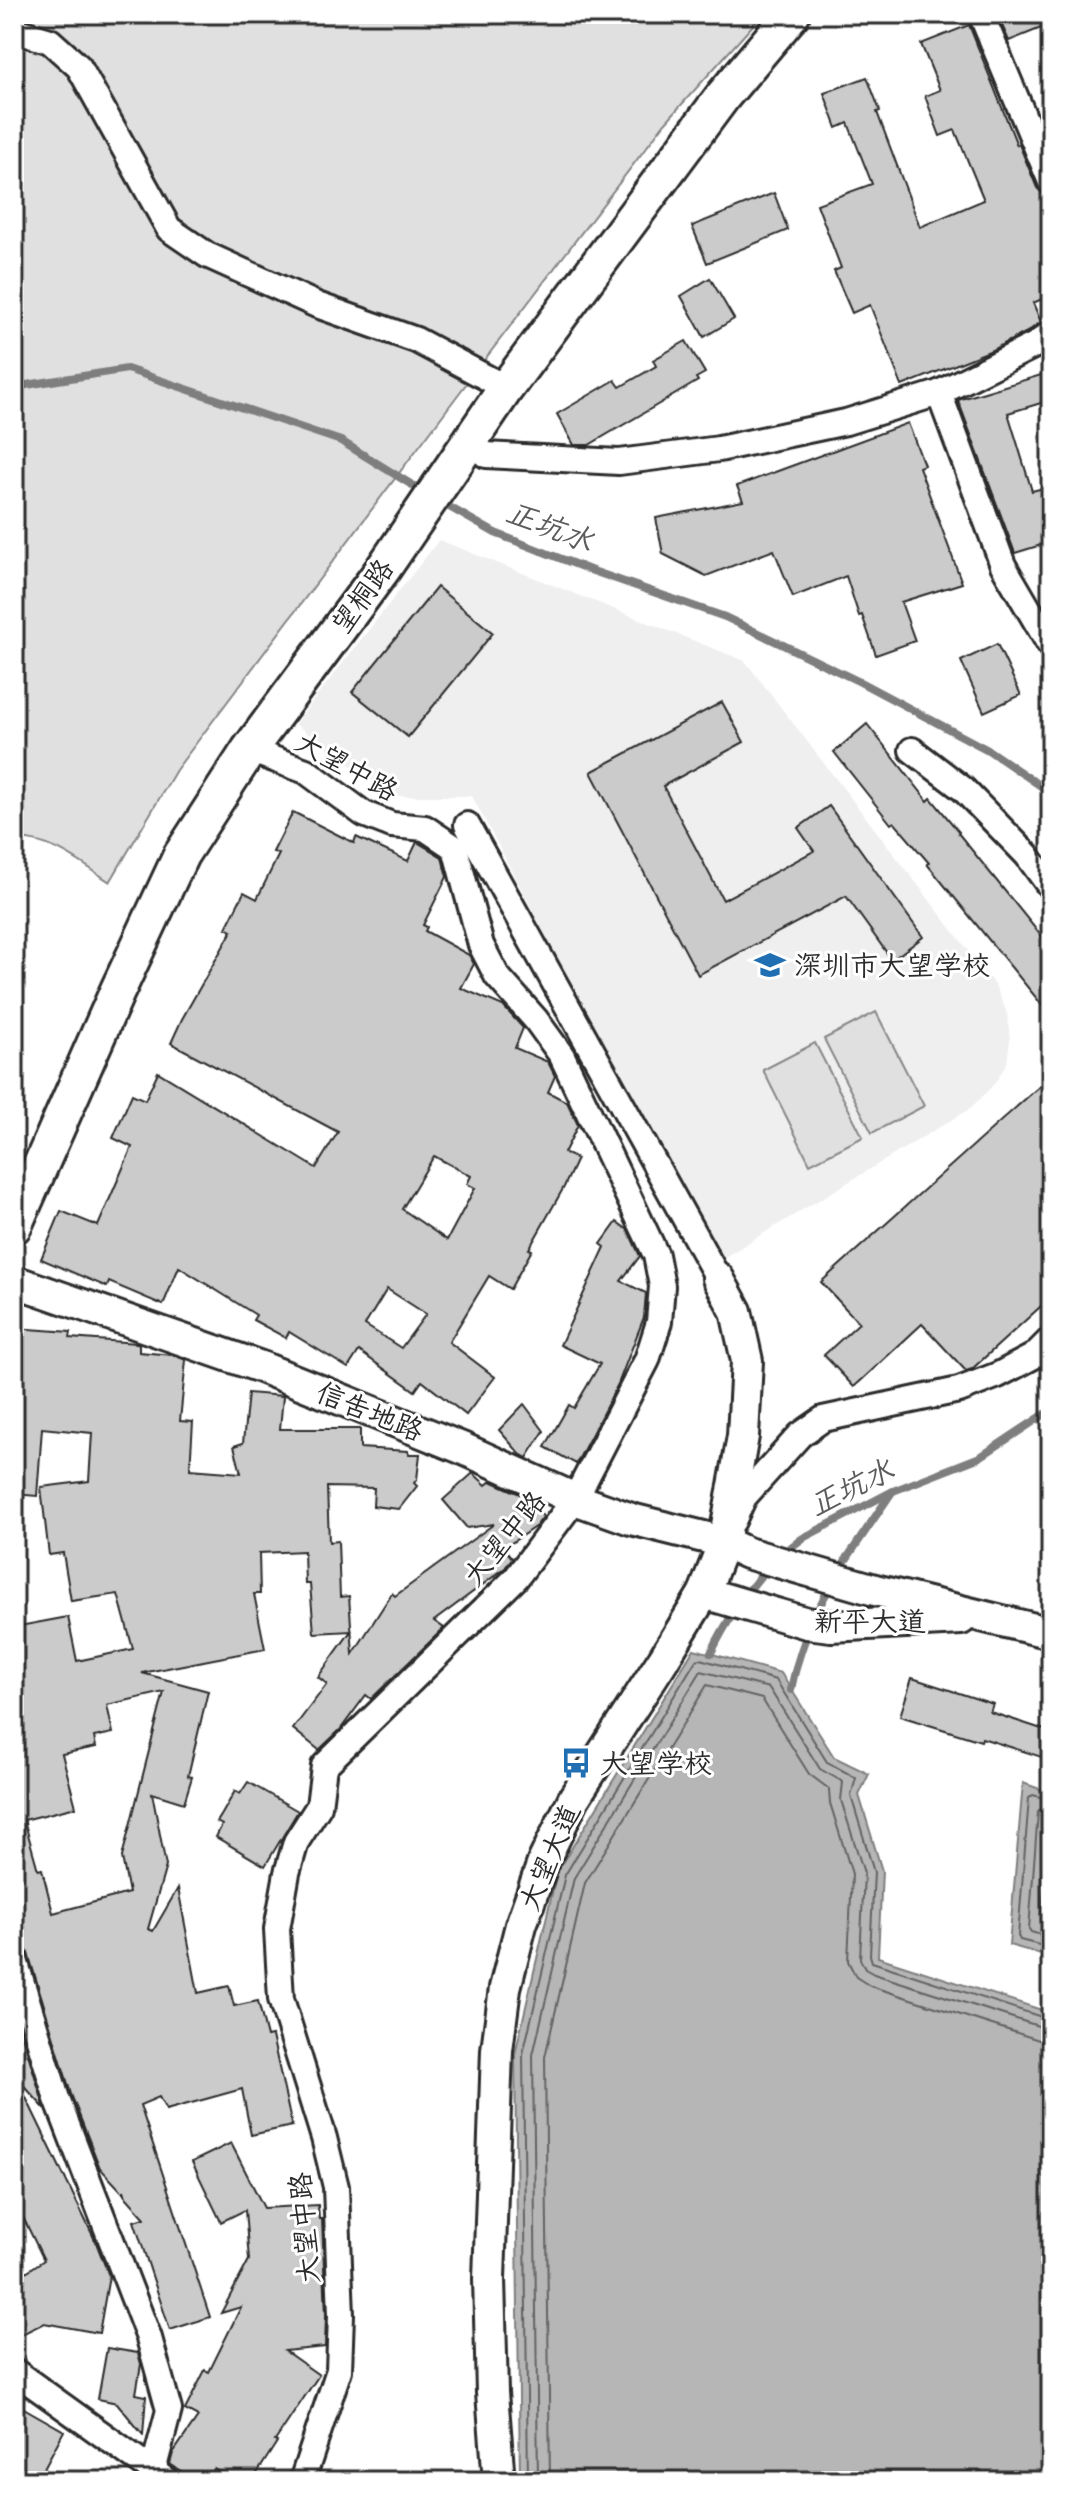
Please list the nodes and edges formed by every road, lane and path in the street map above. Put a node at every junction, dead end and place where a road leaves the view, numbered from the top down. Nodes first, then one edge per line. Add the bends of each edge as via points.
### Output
1 (792, 14) edge
2 (981, 14) edge
3 (14, 30) edge
4 (1051, 182) edge
5 (1051, 333) edge
6 (506, 388) junction
7 (939, 393) junction
8 (462, 454) junction
9 (1051, 647) edge
10 (249, 750) junction
11 (912, 750) dead end
12 (467, 825) dead end
13 (1051, 888) edge
14 (14, 1226) edge
15 (718, 1278) joint
16 (14, 1281) edge
17 (1051, 1339) edge
18 (575, 1499) junction
19 (735, 1547) junction
20 (715, 1596) junction
21 (993, 1617) junction
22 (1051, 1633) edge
23 (14, 1957) edge
24 (14, 2371) edge
25 (160, 2476) edge
26 (302, 2481) edge
27 (499, 2481) edge

1 - 6 main road, 望桐路 via 723,96
2 - 4 street
3 - 6 street via 50,41 79,67 169,229 207,255 317,305 416,340
5 - 7 street
6 - 8 main road, 望桐路
7 - 8 street via 846,422 719,449 619,462
7 - 9 street via 1003,565
8 - 10 main road, 望桐路
10 - 14 main road, 望桐路 via 181,855
10 - 18 street, 大望中路 via 306,771 364,814 392,825 425,828 455,848 486,956 562,1056 656,1255 662,1286 659,1322 647,1360
11 - 13 street via 963,789
12 - 15 street
15 - 19 street, 大望大道 via 736,1311 747,1361
16 - 18 street, 信告地路 via 275,1372
17 - 19 street via 1034,1356 959,1390 823,1419 800,1435 744,1497
18 - 19 street, 信告地路
18 - 26 street, 大望中路 via 516,1578 324,1766 319,1806 296,1842 287,1873 277,1929 281,1999 336,2187 341,2315 339,2370
19 - 20 street, 大望大道
19 - 21 street, 新平大道 via 875,1590
20 - 21 street, 新平大道 via 831,1626
20 - 27 street, 大望大道 via 574,1798 544,1860 505,1988 497,2050 489,2279
21 - 22 street, 新平大道
23 - 25 street via 57,2099 149,2338 169,2410
24 - 25 street

